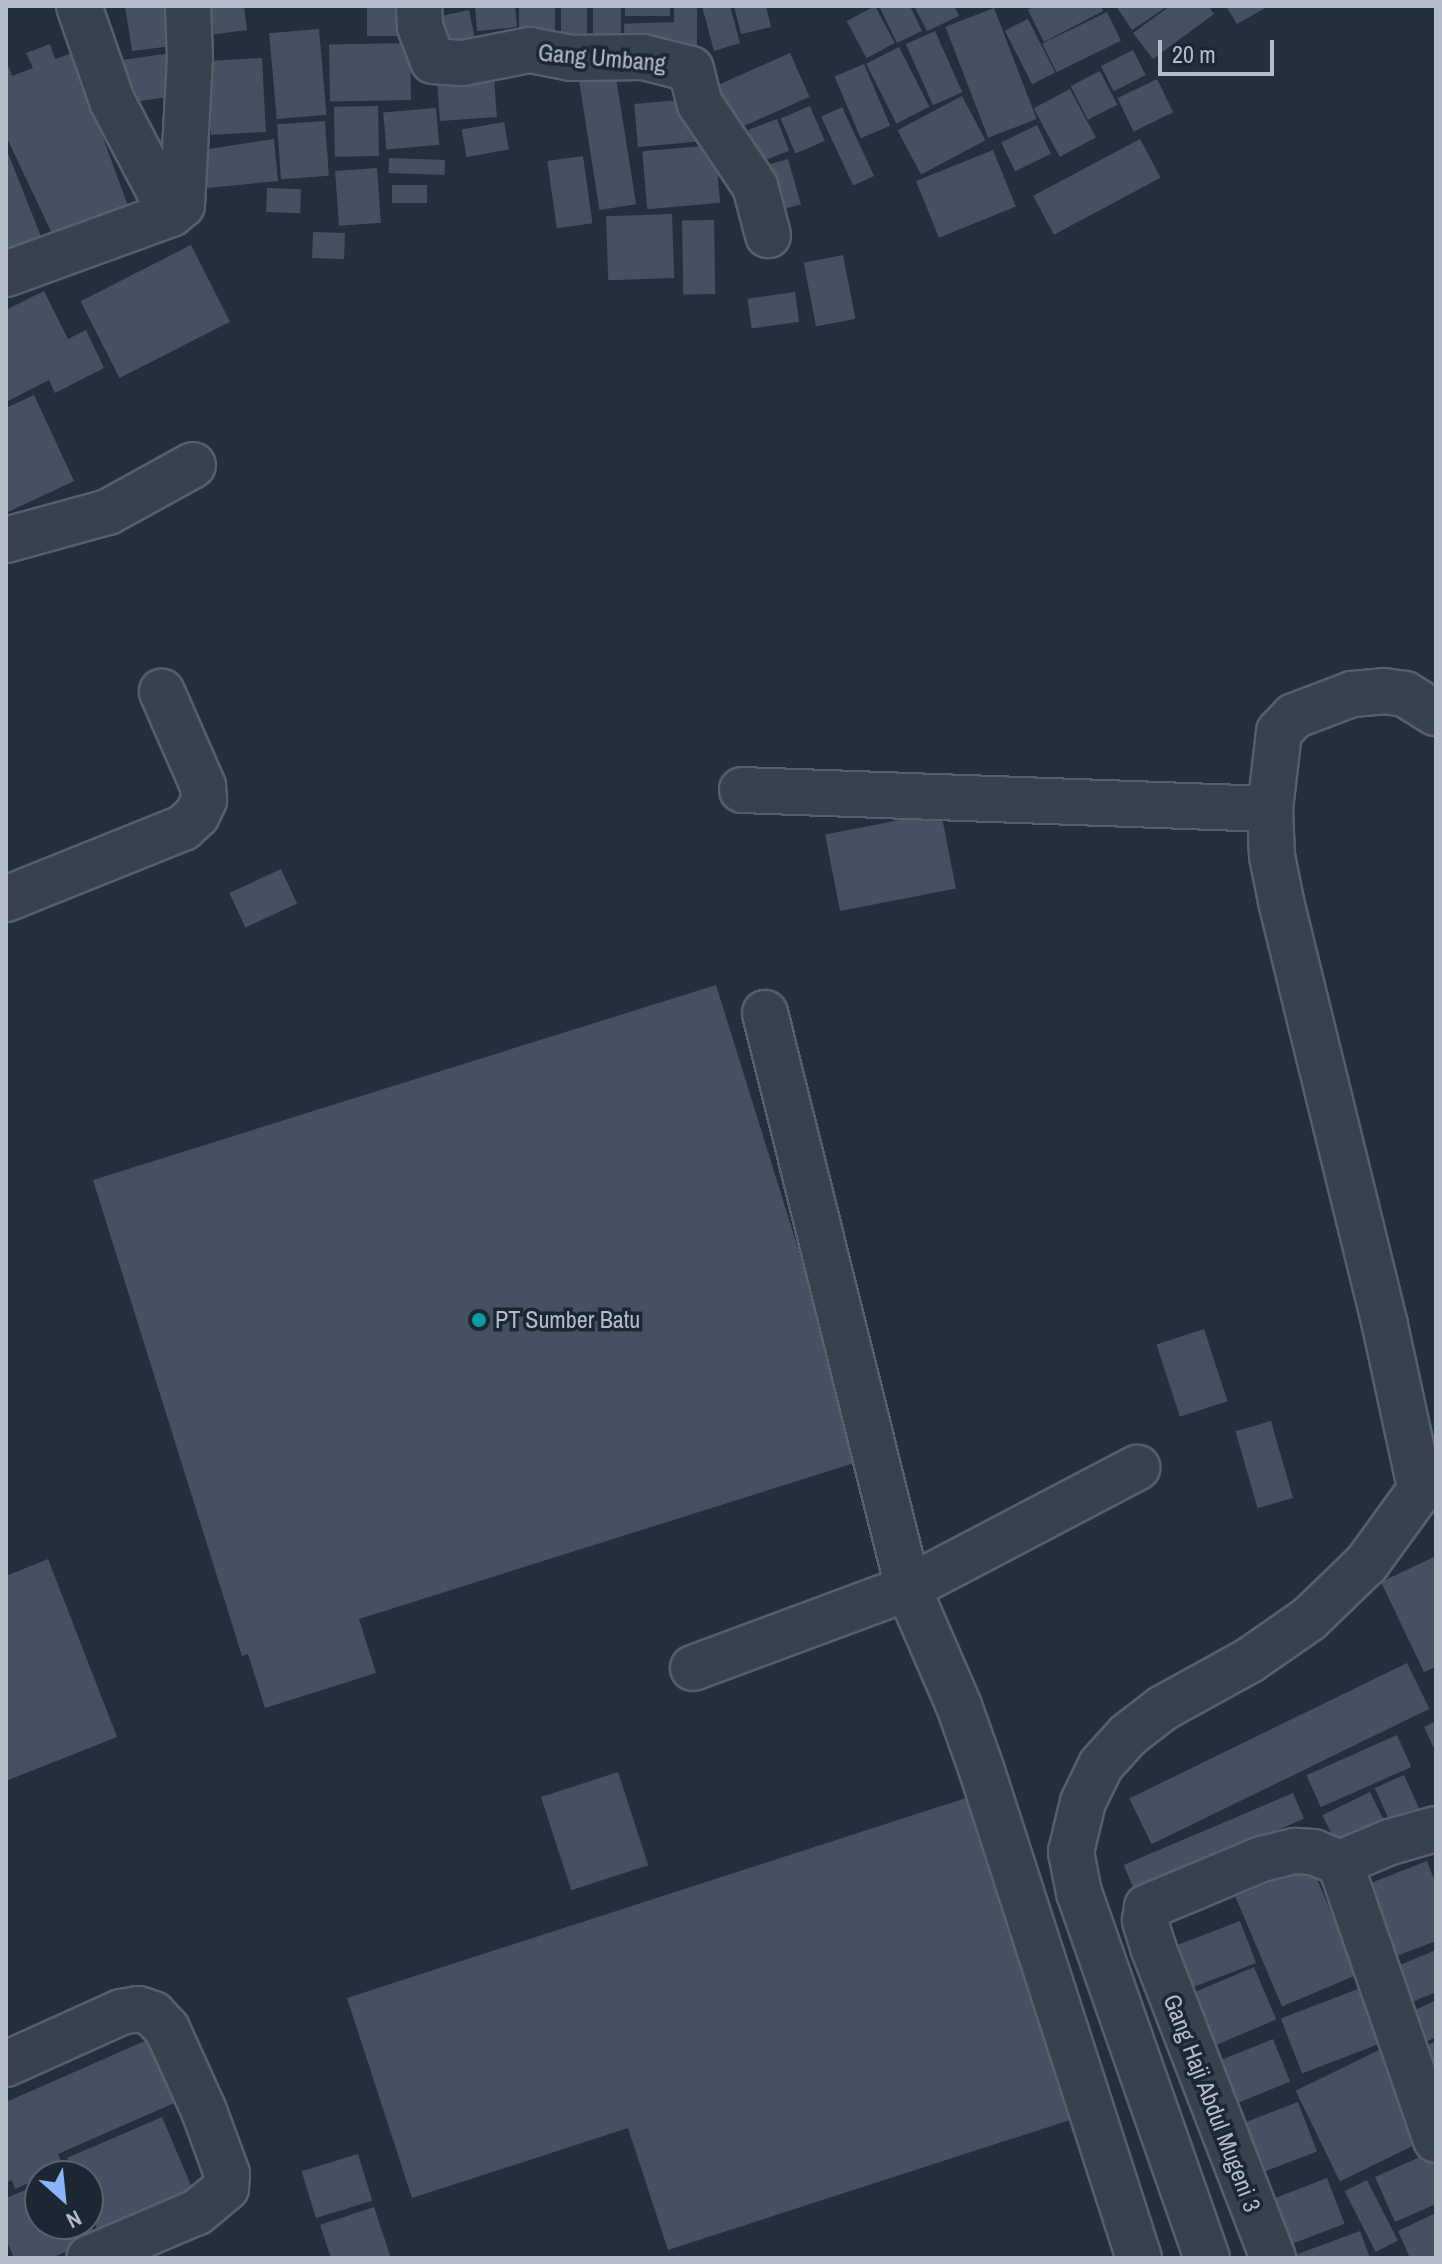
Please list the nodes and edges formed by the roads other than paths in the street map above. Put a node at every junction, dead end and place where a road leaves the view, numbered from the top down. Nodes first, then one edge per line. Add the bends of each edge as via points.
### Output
1 (79, 6) edge
2 (188, 6) edge
3 (419, 6) edge
4 (171, 214) junction
5 (768, 235) dead end
6 (6, 274) edge
7 (193, 465) dead end
8 (6, 540) edge
9 (162, 692) dead end
10 (1436, 713) edge
11 (742, 790) dead end
12 (1270, 809) junction
13 (6, 899) edge
14 (765, 1013) dead end
15 (1137, 1468) dead end
16 (1428, 1480) edge
17 (908, 1588) junction
18 (693, 1668) dead end
19 (1436, 1829) edge
20 (1340, 1863) junction
21 (6, 2064) edge
22 (1436, 2140) edge
23 (89, 2258) edge
24 (1139, 2258) edge
25 (1207, 2258) edge
26 (1273, 2258) edge

1 - 4 street via 112,101
2 - 4 street via 182,205
3 - 5 street, Gang Umbang via 420,27 433,61 463,63 530,50 572,58 643,57 691,69 700,104 755,186
4 - 6 street
7 - 8 street via 108,512
9 - 13 street via 203,786 197,815 183,828
10 - 12 street via 1405,694 1384,691 1352,694 1294,716 1279,732
11 - 12 street
12 - 16 street via 1281,901
14 - 17 street
15 - 17 street
16 - 25 street via 1367,1563 1309,1619 1128,1735 1101,1765 1083,1802 1071,1852 1079,1893
17 - 18 street
17 - 24 street via 968,1731
19 - 20 street
20 - 22 street
20 - 26 street, Gang Haji Abdul Mugeni 3 via 1295,1851 1262,1859 1147,1907 1153,1947
21 - 23 street via 138,2009 153,2014 167,2029 204,2111 227,2174 226,2188 197,2212

